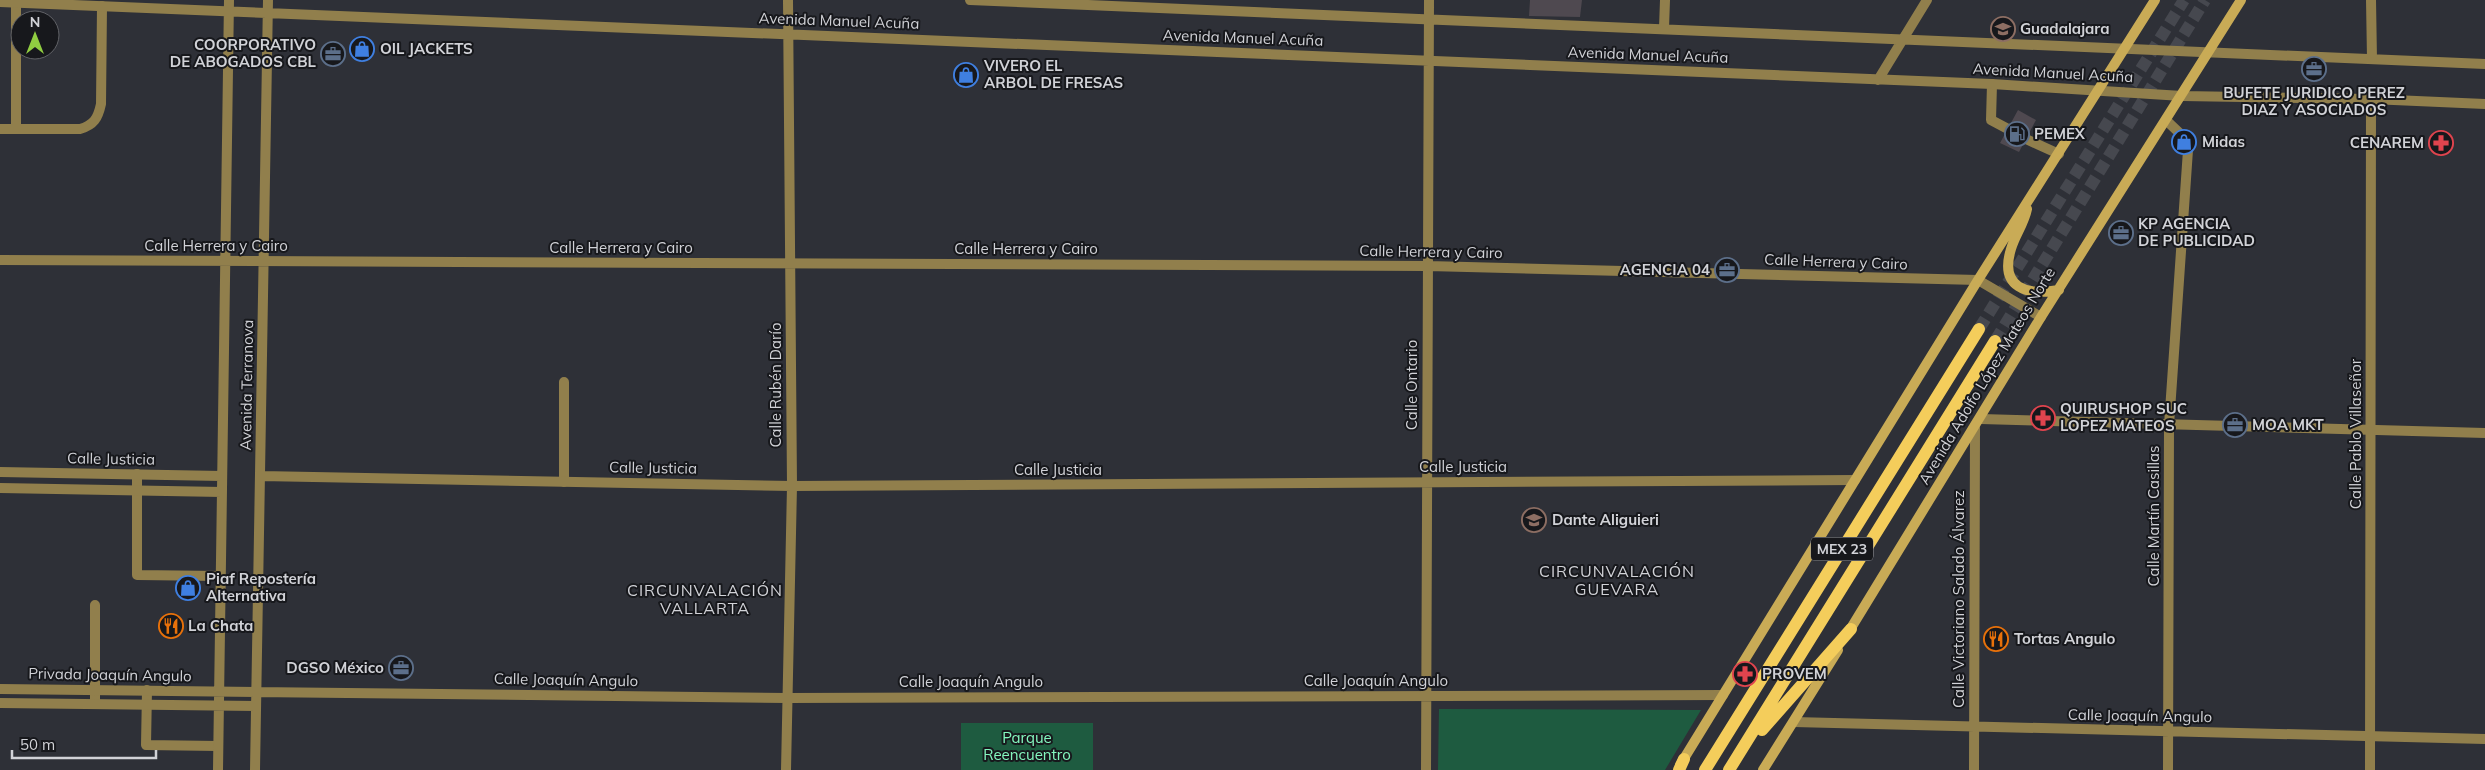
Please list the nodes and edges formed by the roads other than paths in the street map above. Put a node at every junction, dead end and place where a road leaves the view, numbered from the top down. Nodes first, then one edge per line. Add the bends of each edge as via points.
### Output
1 (229, 0) edge
2 (268, 0) edge
3 (788, 0) edge
4 (970, 0) edge
5 (1428, 0) edge
6 (1665, 0) edge
7 (1927, 0) edge
8 (2155, 0) edge
9 (2241, 0) edge
10 (2371, 0) edge
11 (0, 2) edge
12 (16, 2) junction
13 (102, 6) junction
14 (229, 11) junction
15 (268, 13) junction
16 (1428, 19) junction
17 (1664, 28) junction
18 (787, 34) junction
19 (1902, 39) junction
20 (2125, 49) junction
21 (2209, 52) junction
22 (2372, 59) junction
23 (1428, 62) junction
24 (2485, 64) edge
25 (1878, 80) junction
26 (1992, 84) junction
27 (2099, 91) junction
28 (2182, 96) junction
29 (2371, 99) junction
30 (2485, 104) edge
31 (2166, 121) junction
32 (0, 129) edge
33 (16, 129) junction
34 (2008, 129) dead end
35 (2026, 139) dead end
36 (2058, 154) junction
37 (2028, 203) junction
38 (0, 260) edge
39 (225, 261) junction
40 (264, 261) junction
41 (790, 264) junction
42 (1428, 266) junction
43 (1978, 280) junction
44 (2058, 290) junction
45 (2042, 317) junction
46 (1979, 329) tunnel mouth
47 (1995, 341) tunnel mouth
48 (564, 382) dead end
49 (1978, 424) junction
50 (2169, 425) junction
51 (2370, 430) junction
52 (2485, 433) edge
53 (0, 472) edge
54 (83, 474) junction
55 (137, 474) junction
56 (222, 476) junction
57 (261, 476) junction
58 (1855, 480) junction
59 (564, 482) junction
60 (1427, 483) junction
61 (792, 486) junction
62 (0, 488) edge
63 (82, 489) junction
64 (137, 490) junction
65 (222, 492) junction
66 (220, 576) junction
67 (95, 605) dead end
68 (1851, 629) junction
69 (0, 688) edge
70 (94, 690) junction
71 (147, 690) junction
72 (219, 691) junction
73 (257, 692) junction
74 (1723, 695) junction
75 (1426, 696) junction
76 (787, 698) junction
77 (0, 703) edge
78 (94, 704) junction
79 (146, 705) junction
80 (219, 706) junction
81 (256, 706) junction
82 (1794, 722) junction
83 (1974, 726) junction
84 (2168, 731) junction
85 (2370, 736) junction
86 (2485, 739) edge
87 (218, 746) junction
88 (1738, 756) junction
89 (1769, 765) edge
90 (1680, 766) edge
91 (218, 770) edge
92 (255, 770) edge
93 (786, 770) edge
94 (1426, 770) edge
95 (1704, 770) edge
96 (1729, 770) edge
97 (1762, 770) edge
98 (1974, 770) edge
99 (2168, 770) edge
100 (2370, 770) edge

1 - 14 street, Avenida Terranova
2 - 15 street, Avenida Terranova
3 - 18 street, Calle Rubén Darío
4 - 16 street, Avenida Manuel Acuña
5 - 16 street, Calle Ontario
6 - 17 street
7 - 19 street
8 - 20 main road
9 - 21 main road, Avenida Adolfo López Mateos Norte
10 - 22 street
11 - 12 street, Avenida Manuel Acuña
12 - 13 street, Avenida Manuel Acuña
12 - 33 street
13 - 14 street, Avenida Manuel Acuña
13 - 33 street via 101,104 98,117 91,126 80,129
14 - 15 street, Avenida Manuel Acuña
14 - 39 street, Avenida Terranova
15 - 18 street, Avenida Manuel Acuña
15 - 40 street, Avenida Terranova
16 - 17 street, Avenida Manuel Acuña
16 - 23 street, Calle Ontario
17 - 19 street, Avenida Manuel Acuña
18 - 23 street, Avenida Manuel Acuña
18 - 41 street, Calle Rubén Darío
19 - 20 street, Avenida Manuel Acuña
19 - 25 street
20 - 21 street, Avenida Manuel Acuña
20 - 27 main road
21 - 22 street, Avenida Manuel Acuña
21 - 28 main road, Avenida Adolfo López Mateos Norte
22 - 24 street, Avenida Manuel Acuña
23 - 25 street, Avenida Manuel Acuña
23 - 42 street, Calle Ontario
25 - 26 street, Avenida Manuel Acuña
26 - 27 street, Avenida Manuel Acuña
26 - 34 street via 1992,120
27 - 28 street, Avenida Manuel Acuña
27 - 36 main road
28 - 29 street, Avenida Manuel Acuña
28 - 31 main road, Avenida Adolfo López Mateos Norte
29 - 30 street, Avenida Manuel Acuña
29 - 51 street, Calle Pablo Villaseñor
31 - 44 main road, Avenida Adolfo López Mateos Norte
31 - 50 street, Calle Martín Casillas via 2187,140 2188,150
32 - 33 street
35 - 36 street
36 - 37 main road
37 - 43 main road
37 - 44 main road via 2025,221 2011,248 2008,261 2010,276 2018,287 2030,293
38 - 39 street, Calle Herrera y Cairo
39 - 40 street, Calle Herrera y Cairo
39 - 56 street, Avenida Terranova
40 - 41 street, Calle Herrera y Cairo
40 - 57 street, Avenida Terranova
41 - 42 street, Calle Herrera y Cairo
41 - 61 street, Calle Rubén Darío
42 - 43 street, Calle Herrera y Cairo
42 - 60 street, Calle Ontario
43 - 45 street, Calle Herrera y Cairo
43 - 58 main road
44 - 45 main road, Avenida Adolfo López Mateos Norte
45 - 49 main road, Avenida Adolfo López Mateos Norte
46 - 95 main road, Avenida Adolfo López Mateos Norte / MEX 23
47 - 88 main road, Avenida Adolfo López Mateos Norte / MEX 23
48 - 59 street
49 - 50 street
49 - 68 main road, Avenida Adolfo López Mateos Norte
49 - 83 street, Calle Victoriano Salado Álvarez
50 - 51 street
50 - 84 street, Calle Martín Casillas
51 - 52 street
51 - 85 street, Calle Pablo Villaseñor
53 - 54 street, Calle Justicia
54 - 55 street, Calle Justicia
54 - 63 street
55 - 56 street, Calle Justicia
55 - 64 street
56 - 65 street, Avenida Terranova
57 - 59 street, Calle Justicia
57 - 73 street, Avenida Terranova
58 - 60 street, Calle Justicia
58 - 74 main road
59 - 61 street, Calle Justicia
60 - 61 street, Calle Justicia
60 - 75 street, Calle Ontario
61 - 76 street, Calle Rubén Darío
62 - 63 street, Calle Justicia
63 - 64 street, Calle Justicia
64 - 65 street, Calle Justicia
64 - 66 street via 137,575
65 - 66 street, Avenida Terranova
66 - 72 street, Avenida Terranova
67 - 70 street
68 - 82 main road, Avenida Adolfo López Mateos Norte
68 - 88 main road
69 - 70 street, Privada Joaquín Angulo
70 - 71 street, Privada Joaquín Angulo
70 - 78 street
71 - 72 street, Privada Joaquín Angulo
71 - 79 street
72 - 73 street, Calle Joaquín Angulo
72 - 80 street, Avenida Terranova
73 - 76 street, Calle Joaquín Angulo
73 - 81 street, Avenida Terranova
74 - 75 street, Calle Joaquín Angulo
74 - 90 main road
75 - 76 street, Calle Joaquín Angulo
75 - 94 street, Calle Ontario
76 - 93 street, Calle Rubén Darío
77 - 78 street, Privada Joaquín Angulo
78 - 79 street, Privada Joaquín Angulo
79 - 80 street, Privada Joaquín Angulo
79 - 87 street via 146,745
80 - 81 street, Privada Joaquín Angulo
80 - 87 street, Avenida Terranova
81 - 92 street, Avenida Terranova
82 - 83 street, Calle Joaquín Angulo
82 - 89 main road, Avenida Adolfo López Mateos Norte
83 - 84 street, Calle Joaquín Angulo
83 - 98 street, Calle Victoriano Salado Álvarez
84 - 85 street, Calle Joaquín Angulo
84 - 99 street, Calle Martín Casillas
85 - 86 street, Calle Joaquín Angulo
85 - 100 street, Calle Pablo Villaseñor
87 - 91 street, Avenida Terranova
88 - 96 main road, Avenida Adolfo López Mateos Norte / MEX 23
89 - 97 main road, Avenida Adolfo López Mateos Norte

